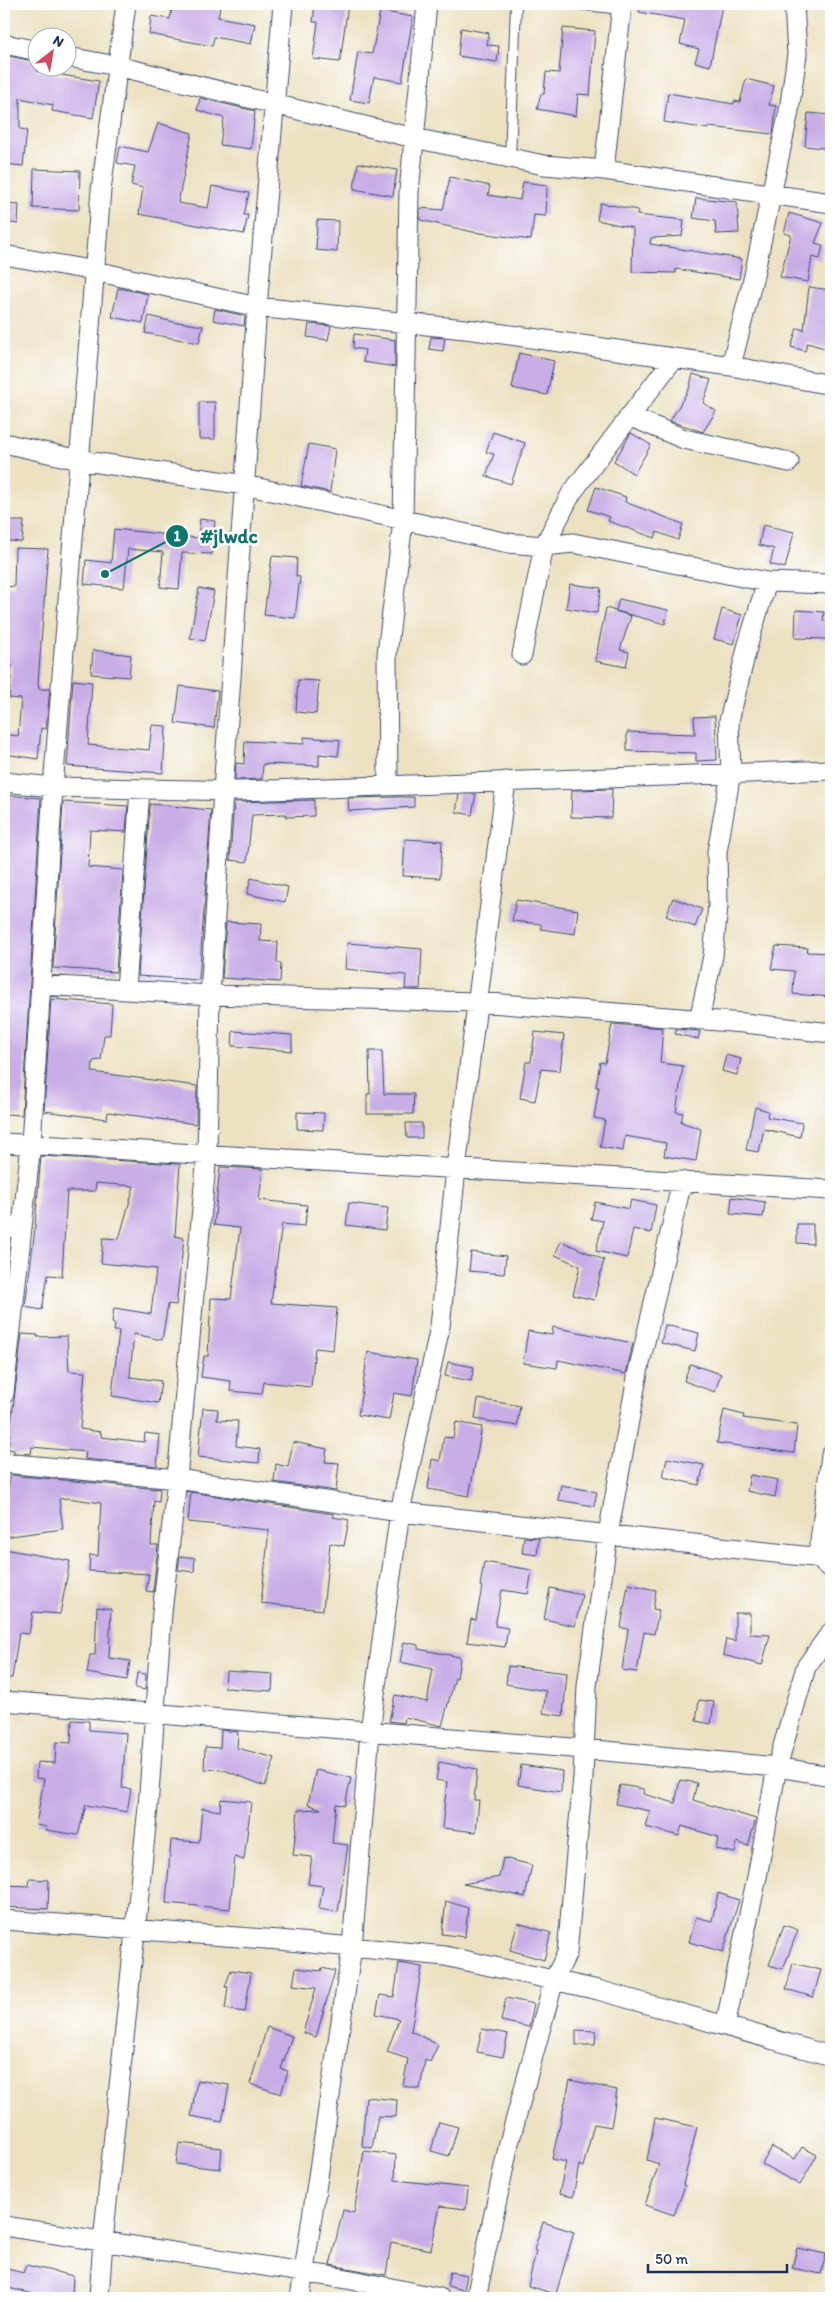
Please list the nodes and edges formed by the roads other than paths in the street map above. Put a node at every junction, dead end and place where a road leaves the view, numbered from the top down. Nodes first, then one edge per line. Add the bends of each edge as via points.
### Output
1 (126, 4) edge
2 (283, 4) edge
3 (427, 4) edge
4 (516, 4) edge
5 (578, 4) edge
6 (794, 4) edge
7 (622, 6) edge
8 (4, 44) edge
9 (28, 49) edge
10 (78, 59) edge
11 (117, 66) junction
12 (275, 104) junction
13 (414, 138) junction
14 (510, 158) junction
15 (604, 170) junction
16 (772, 196) junction
17 (831, 203) edge
18 (4, 256) edge
19 (94, 271) junction
20 (257, 307) junction
21 (406, 321) junction
22 (674, 358) junction
23 (731, 366) junction
24 (831, 385) edge
25 (629, 416) junction
26 (4, 443) edge
27 (79, 460) junction
28 (789, 462) dead end
29 (244, 485) junction
30 (403, 521) junction
31 (544, 546) junction
32 (767, 582) junction
33 (831, 584) edge
34 (522, 656) dead end
35 (831, 770) edge
36 (731, 773) junction
37 (506, 781) junction
38 (4, 782) edge
39 (388, 786) junction
40 (53, 787) junction
41 (140, 789) junction
42 (223, 791) junction
43 (41, 985) junction
44 (126, 990) junction
45 (210, 995) junction
46 (477, 1002) junction
47 (699, 1020) junction
48 (831, 1033) edge
49 (4, 1143) edge
50 (31, 1144) junction
51 (206, 1154) junction
52 (456, 1168) junction
53 (682, 1181) junction
54 (831, 1190) edge
55 (13, 1227) edge
56 (4, 1394) edge
57 (831, 1455) edge
58 (4, 1463) edge
59 (177, 1479) junction
60 (400, 1512) junction
61 (608, 1534) junction
62 (825, 1558) edge
63 (831, 1571) edge
64 (831, 1632) edge
65 (4, 1701) edge
66 (155, 1712) junction
67 (370, 1732) junction
68 (584, 1749) junction
69 (777, 1767) junction
70 (831, 1776) edge
71 (4, 1920) edge
72 (135, 1929) junction
73 (352, 1947) junction
74 (554, 1980) junction
75 (725, 2026) junction
76 (831, 2056) edge
77 (4, 2226) edge
78 (102, 2241) junction
79 (303, 2272) junction
80 (99, 2298) edge
81 (300, 2298) edge
82 (440, 2298) edge
83 (476, 2298) edge

1 - 11 street
2 - 12 street
3 - 13 street
4 - 14 lane
5 - 7 lane
6 - 16 street via 797,54
7 - 15 street
8 - 9 street
10 - 11 street
11 - 12 street
11 - 19 street
12 - 13 street
12 - 20 street
13 - 14 street
13 - 21 street via 409,192
14 - 15 street via 544,166
15 - 16 street
16 - 17 street
16 - 23 street
18 - 19 street
19 - 20 street
19 - 27 street
20 - 21 street
20 - 29 street
21 - 22 street
21 - 30 street
22 - 23 street
22 - 25 street
23 - 24 street
25 - 28 street via 684,439
25 - 31 street via 571,494
26 - 27 street
27 - 29 street
27 - 40 street
29 - 30 street
29 - 42 street
30 - 31 street via 508,543
30 - 39 street via 387,654
31 - 32 street via 573,543
31 - 34 street
32 - 33 street
32 - 36 street via 729,721
35 - 36 street
36 - 37 street
36 - 47 street via 717,852 718,906 713,956
37 - 39 street
37 - 46 street
38 - 40 street
39 - 42 street
40 - 41 street
40 - 43 street
41 - 42 street
41 - 44 street
42 - 45 street
43 - 44 street
43 - 50 street
44 - 45 street
45 - 46 street
45 - 51 street
46 - 47 street
46 - 52 street
47 - 48 street
49 - 50 street
50 - 51 street
50 - 55 street
51 - 52 street
51 - 59 street
52 - 53 street
52 - 60 street via 440,1328
53 - 54 street
53 - 61 street via 638,1372
55 - 56 street
57 - 62 street
58 - 59 street
59 - 60 street
59 - 66 street
60 - 61 street
60 - 67 street
61 - 62 street
61 - 68 street via 587,1686
62 - 63 street
64 - 69 street via 806,1667
65 - 66 street
66 - 67 street
66 - 72 street
67 - 68 street
67 - 73 street
68 - 69 street
68 - 74 street via 568,1954
69 - 70 street
69 - 75 street
71 - 72 street
72 - 73 street
72 - 78 street
73 - 74 street via 445,1956
73 - 79 street
74 - 75 street
74 - 83 street via 509,2143
75 - 76 street
77 - 78 street
78 - 79 street
78 - 80 street
79 - 81 street
79 - 82 street

